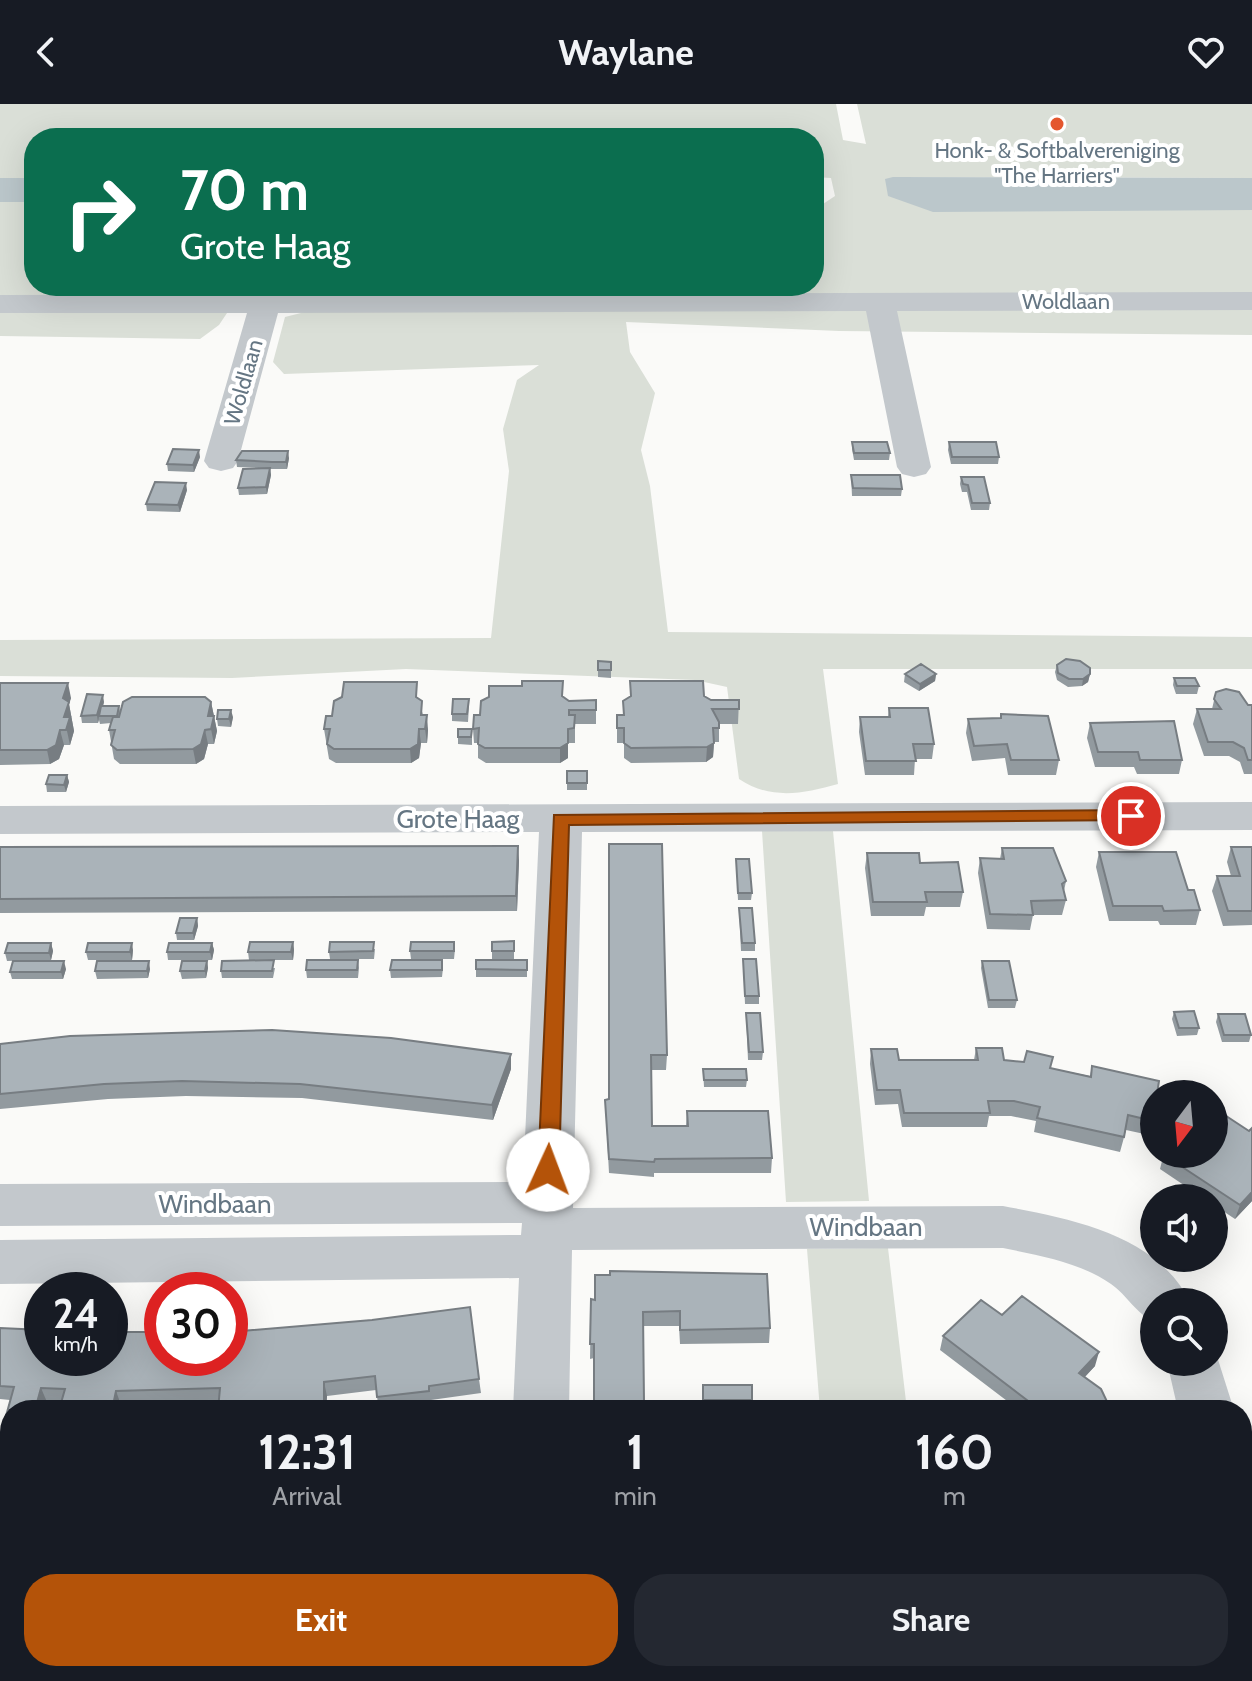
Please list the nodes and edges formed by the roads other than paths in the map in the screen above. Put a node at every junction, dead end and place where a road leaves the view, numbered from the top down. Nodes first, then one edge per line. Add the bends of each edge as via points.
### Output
1 (1252, 301) edge
2 (880, 302) junction
3 (265, 303) junction
4 (0, 304) edge
5 (221, 461) dead end
6 (914, 467) dead end
7 (1252, 816) edge
8 (561, 819) junction
9 (0, 820) edge
10 (0, 1205) edge
11 (546, 1229) junction
12 (0, 1262) edge
13 (1151, 1288) edge
14 (1198, 1376) edge
15 (541, 1400) edge
16 (1204, 1400) edge

1 - 2 street, Woldlaan
2 - 3 street, Woldlaan
2 - 6 street
3 - 4 street, Woldlaan
3 - 5 street, Woldlaan
7 - 8 street, Grote Haag
8 - 9 street, Grote Haag
8 - 11 street
10 - 11 street, Windbaan
11 - 12 street, Windbaan
11 - 13 street, Windbaan via 1003,1227 1070,1239 1118,1262
11 - 15 street
14 - 16 street

